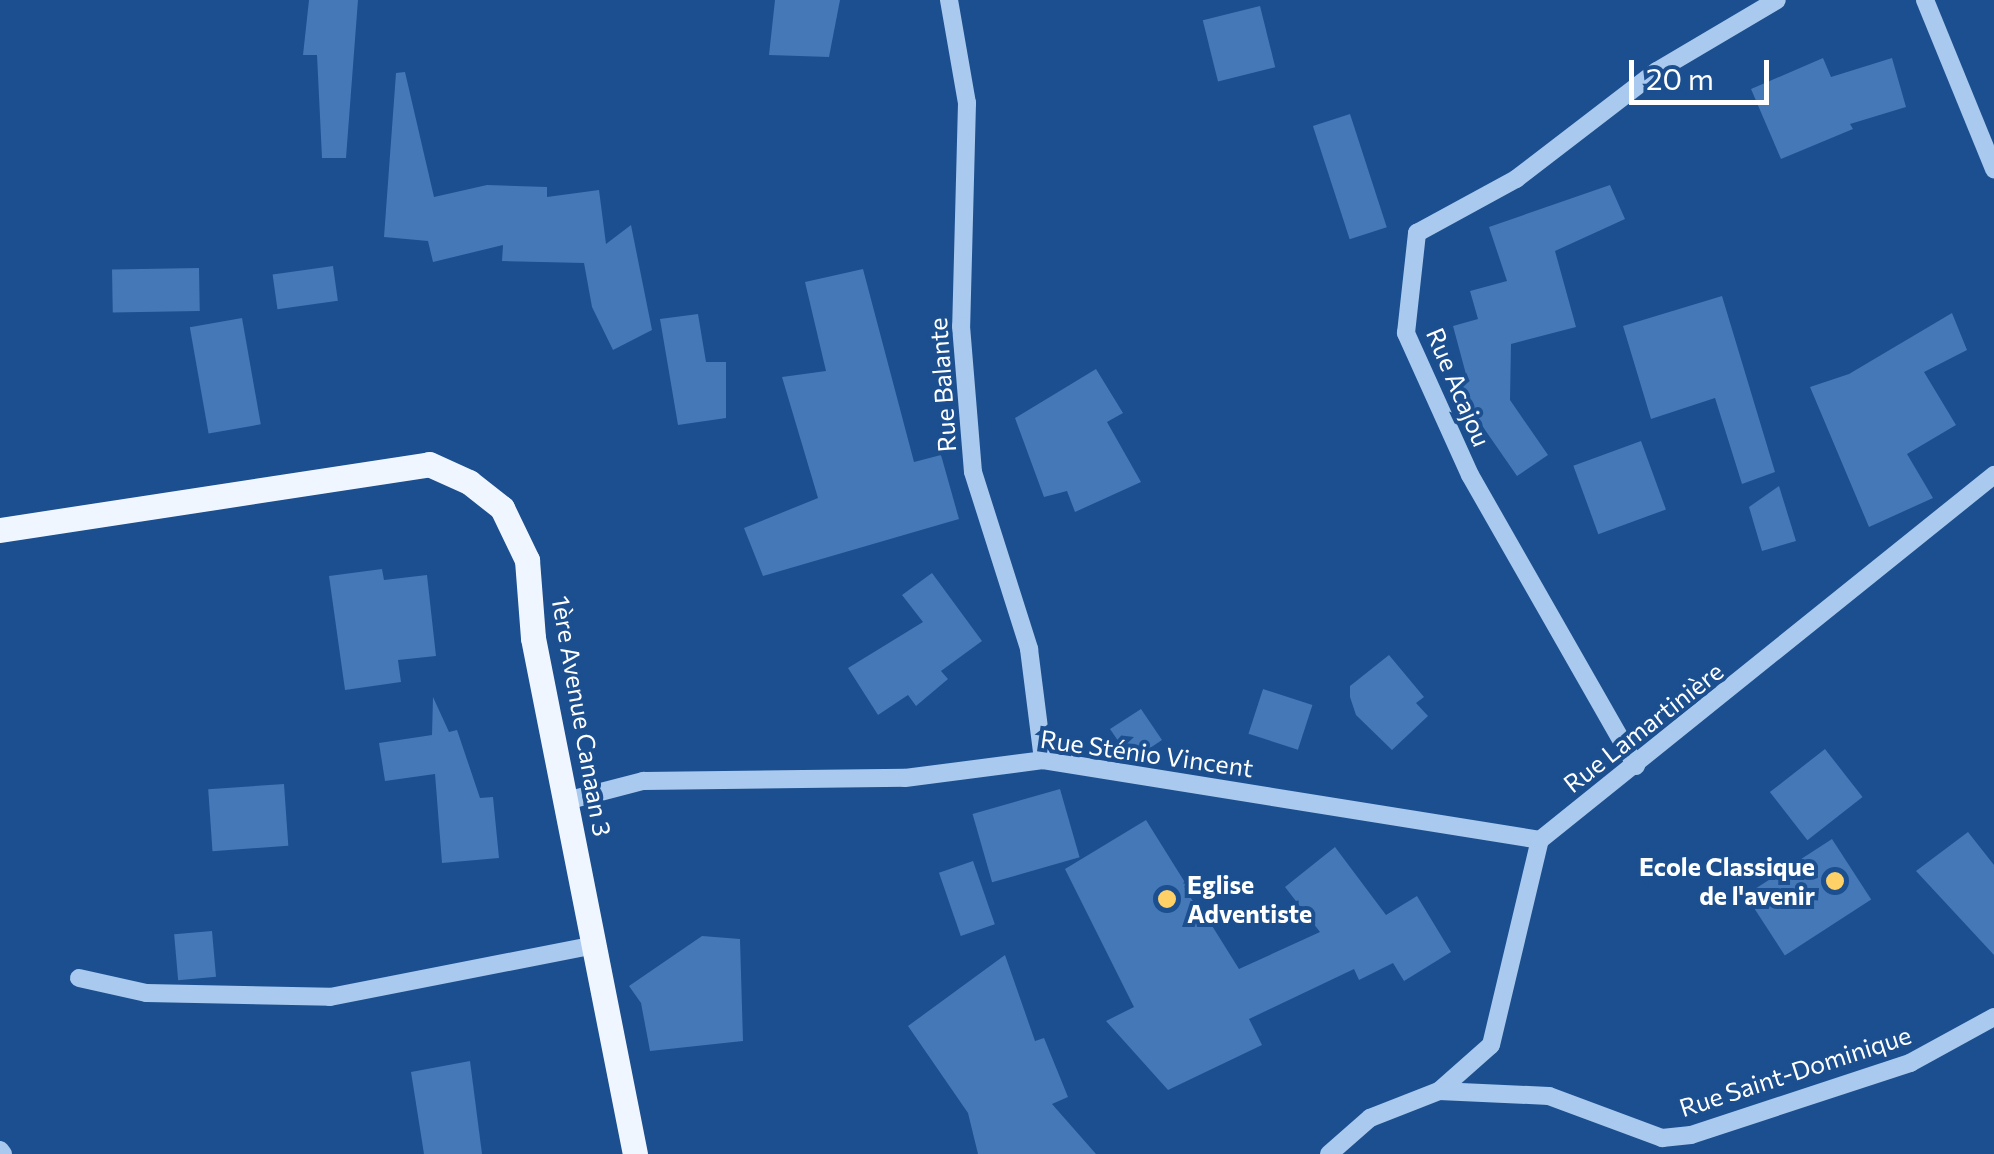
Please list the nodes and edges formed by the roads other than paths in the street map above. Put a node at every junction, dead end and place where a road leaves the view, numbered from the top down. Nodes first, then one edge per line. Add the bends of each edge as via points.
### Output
1 (949, 0) edge
2 (1777, 0) edge
3 (1925, 0) edge
4 (1994, 169) edge
5 (1994, 476) edge
6 (0, 530) edge
7 (1043, 760) junction
8 (1636, 766) junction
9 (566, 802) junction
10 (1540, 840) junction
11 (594, 945) junction
12 (79, 978) dead end
13 (1994, 1017) edge
14 (1439, 1091) junction
15 (1693, 1144) edge
16 (635, 1154) edge
17 (1329, 1154) edge

1 - 7 street, Rue Balante via 967,104 960,326 973,472 1030,650
2 - 8 street, Rue Acajou via 1657,71 1516,178 1417,233 1406,333 1470,475
3 - 4 street
5 - 8 street, Rue Lamartinière
6 - 9 main road, 1ère Avenue Canaan 3 via 429,464 469,482 502,508 527,560 533,638
7 - 9 street, Rue Sténio Vincent via 905,778 643,780
7 - 10 street, Rue Sténio Vincent
8 - 10 street, Rue Lamartinière
9 - 11 main road, 1ère Avenue Canaan 3
10 - 14 street via 1491,1045
11 - 12 street via 330,997 146,993
11 - 16 main road, 1ère Avenue Canaan 3
13 - 15 street, Rue Saint-Dominique via 1910,1063
14 - 15 street, Rue Saint-Dominique via 1550,1096
14 - 17 street, Rue Saint-Dominique via 1370,1118

